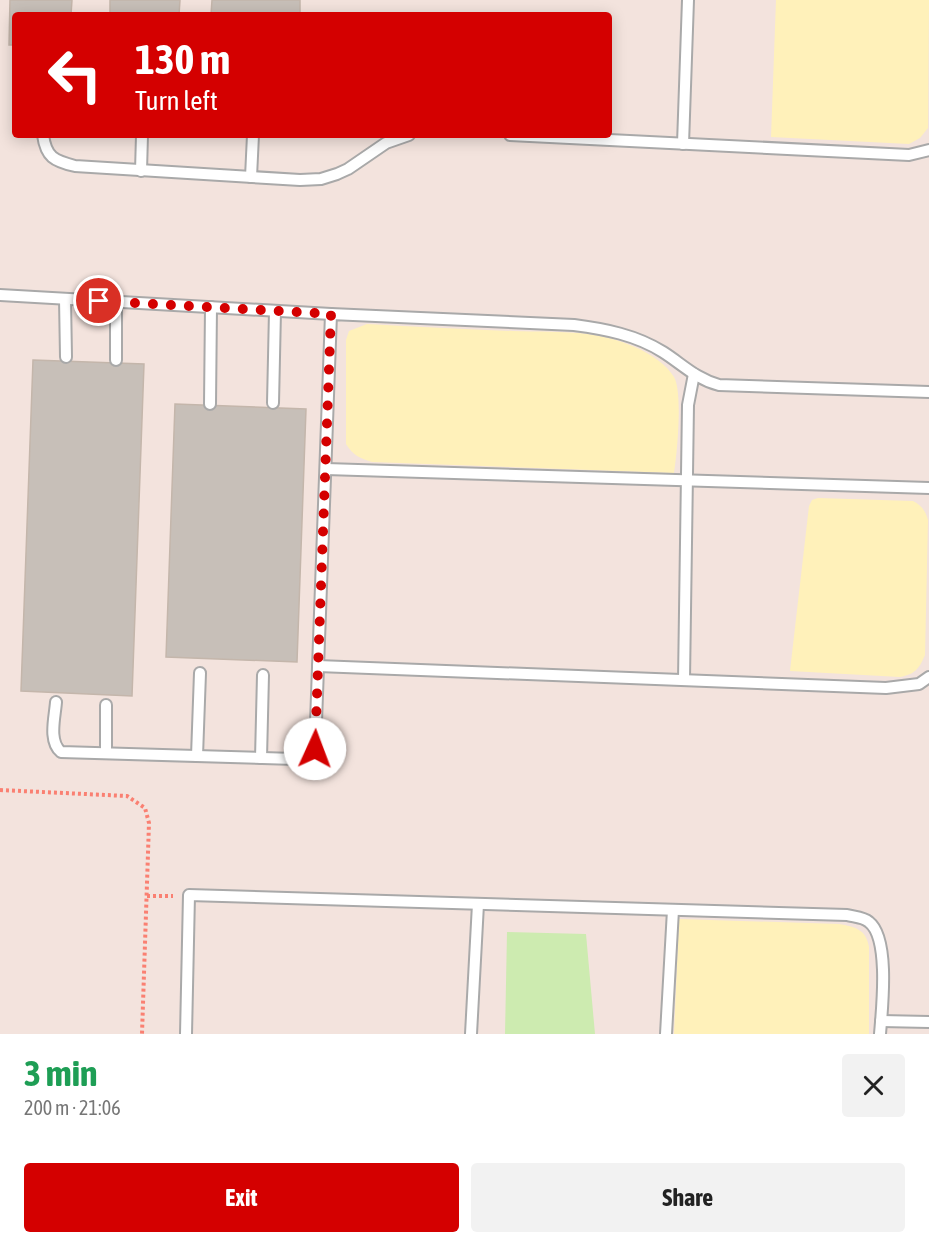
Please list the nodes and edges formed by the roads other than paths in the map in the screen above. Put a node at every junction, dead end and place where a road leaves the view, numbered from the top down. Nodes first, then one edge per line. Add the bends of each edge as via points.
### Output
1 (688, 0) edge
2 (44, 138) edge
3 (142, 138) edge
4 (253, 138) edge
5 (400, 138) edge
6 (568, 138) edge
7 (683, 144) junction
8 (929, 150) edge
9 (141, 171) junction
10 (251, 177) junction
11 (0, 295) edge
12 (65, 299) junction
13 (117, 302) junction
14 (211, 307) junction
15 (275, 311) junction
16 (331, 314) junction
17 (66, 357) dead end
18 (116, 360) dead end
19 (694, 374) junction
20 (929, 392) edge
21 (273, 403) dead end
22 (210, 404) dead end
23 (326, 469) junction
24 (687, 481) junction
25 (929, 489) edge
26 (318, 666) junction
27 (200, 673) dead end
28 (263, 675) dead end
29 (929, 677) edge
30 (684, 680) junction
31 (56, 702) dead end
32 (106, 705) dead end
33 (106, 753) junction
34 (197, 756) junction
35 (261, 758) junction
36 (478, 904) junction
37 (673, 910) junction
38 (881, 1021) junction
39 (929, 1022) edge
40 (186, 1034) edge
41 (471, 1034) edge
42 (666, 1034) edge
43 (880, 1034) edge

1 - 7 lane
2 - 9 lane via 46,151 60,162
3 - 9 lane
4 - 10 lane
5 - 10 lane via 386,143 348,169 321,179
6 - 7 lane
7 - 8 lane via 909,155
9 - 10 lane
11 - 12 lane
12 - 13 lane
12 - 17 lane
13 - 14 lane
13 - 18 lane
14 - 15 lane
14 - 22 lane
15 - 16 lane
15 - 21 lane
16 - 19 lane via 600,328 662,352
16 - 23 lane
19 - 20 lane via 719,385
19 - 24 lane via 688,405
23 - 24 lane
23 - 26 lane
24 - 25 lane
24 - 30 lane
26 - 30 lane
26 - 35 lane via 313,754 295,759
27 - 34 lane
28 - 35 lane
29 - 30 lane via 919,684 886,688
31 - 33 lane via 53,741 57,749
32 - 33 lane
33 - 34 lane
34 - 35 lane
36 - 37 lane
36 - 40 lane via 189,895
36 - 41 lane
37 - 38 lane via 846,915 868,921 875,928 882,954
37 - 42 lane
38 - 39 lane
38 - 43 lane

